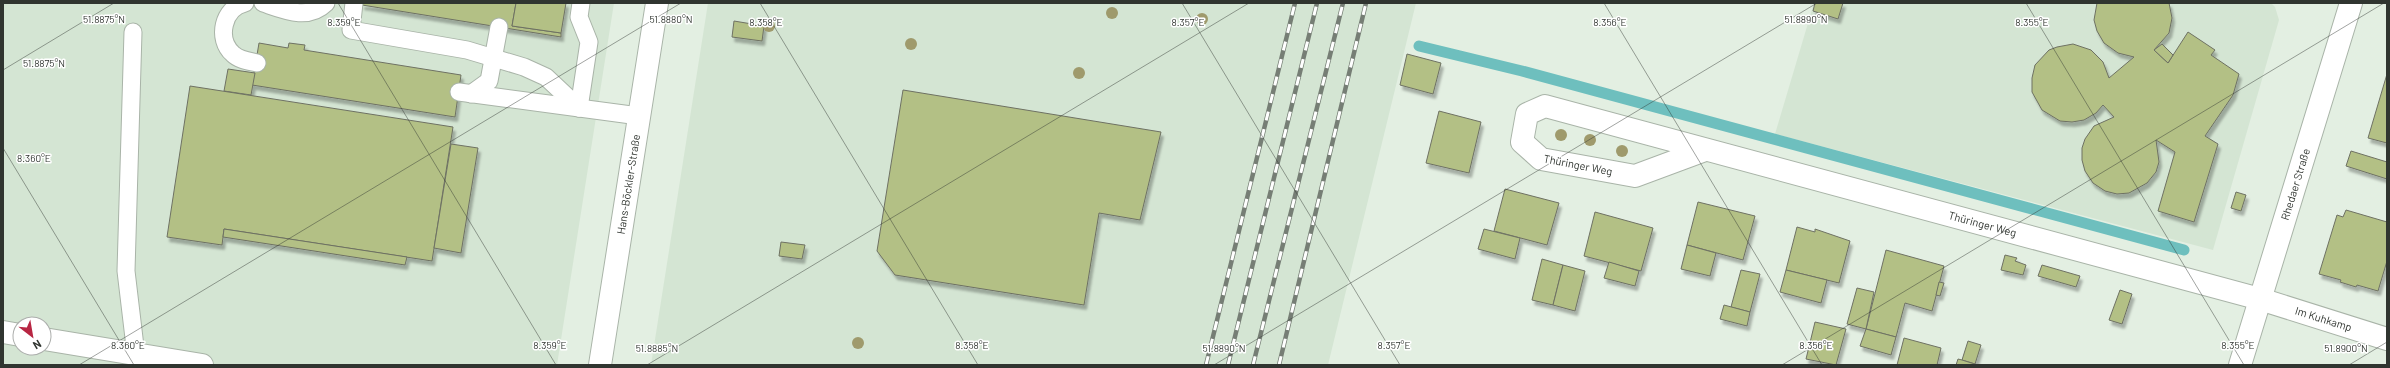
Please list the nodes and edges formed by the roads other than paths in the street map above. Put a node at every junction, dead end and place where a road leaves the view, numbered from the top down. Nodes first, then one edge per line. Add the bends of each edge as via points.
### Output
1 (245, 3) edge
2 (263, 3) edge
3 (326, 3) edge
4 (354, 3) edge
5 (581, 3) edge
6 (656, 3) edge
7 (2351, 3) edge
8 (499, 27) dead end
9 (133, 32) dead end
10 (493, 58) junction
11 (256, 62) dead end
12 (579, 108) junction
13 (639, 116) junction
14 (1705, 150) junction
15 (2260, 299) junction
16 (2387, 339) edge
17 (52, 340) edge
18 (136, 355) junction
19 (202, 365) edge
20 (600, 365) edge
21 (2240, 365) edge

1 - 11 lane via 229,14 224,25 224,41 233,54 243,60
2 - 3 lane via 292,12 311,13
4 - 10 lane via 351,30 467,50
5 - 12 lane via 579,17 589,42
6 - 13 street, Hans-Böckler-Straße
7 - 15 street, Rhedaer Straße
8 - 10 lane
9 - 18 lane via 126,271
10 - 12 lane via 546,77
10 - 12 lane via 489,81 465,93
12 - 13 lane
13 - 20 street, Hans-Böckler-Straße
14 - 14 street, Thüringer Weg via 1545,106 1527,114 1522,142 1541,159 1635,176
14 - 15 street, Thüringer Weg
15 - 16 street, Im Kuhkamp
15 - 21 street, Rhedaer Straße
17 - 18 street
18 - 19 street

